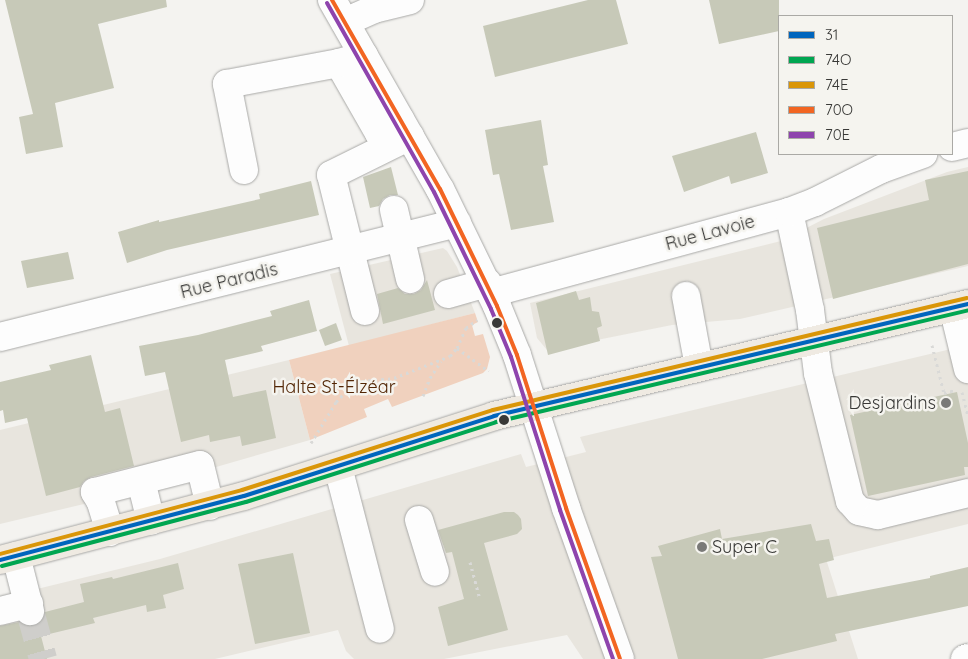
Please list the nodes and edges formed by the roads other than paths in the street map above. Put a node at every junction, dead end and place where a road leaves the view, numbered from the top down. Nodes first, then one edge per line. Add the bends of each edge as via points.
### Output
1 (410, 0) edge
2 (338, 11) edge
3 (351, 59) junction
4 (394, 134) junction
5 (968, 142) edge
6 (953, 146) edge
7 (919, 155) edge
8 (244, 170) dead end
9 (394, 210) dead end
10 (789, 212) junction
11 (457, 223) junction
12 (400, 239) junction
13 (351, 251) junction
14 (410, 279) dead end
15 (489, 288) junction
16 (448, 294) dead end
17 (686, 296) dead end
18 (961, 306) edge
19 (366, 311) dead end
20 (0, 337) edge
21 (815, 341) junction
22 (699, 367) junction
23 (964, 378) edge
24 (532, 407) junction
25 (338, 467) junction
26 (140, 481) junction
27 (968, 493) edge
28 (210, 506) junction
29 (419, 520) dead end
30 (151, 522) junction
31 (110, 532) junction
32 (8, 558) edge
33 (435, 572) dead end
34 (0, 611) edge
35 (380, 628) dead end
36 (620, 659) edge

1 - 2 street via 374,9
2 - 3 street
3 - 4 street
3 - 8 street via 227,84
4 - 11 street
4 - 13 street via 332,175
5 - 6 street
7 - 10 street, Rue Lavoie via 872,172
9 - 12 street
10 - 15 street, Rue Lavoie
10 - 21 street
11 - 12 street, Rue Paradis
11 - 15 street
12 - 13 street, Rue Paradis
12 - 14 street
13 - 19 street
13 - 20 street, Rue Paradis
15 - 16 street, Rue Lavoie
15 - 24 street via 512,342
17 - 22 street
18 - 21 main road
18 - 23 street
21 - 22 main road
21 - 27 street via 818,373 854,507 866,514 878,515
22 - 24 main road
24 - 25 main road via 494,416
24 - 36 street
25 - 28 main road
25 - 35 street
26 - 28 street via 200,465
26 - 30 street
26 - 31 street via 95,492
28 - 30 main road
29 - 33 street
30 - 31 main road
31 - 32 main road
32 - 34 street via 29,608

